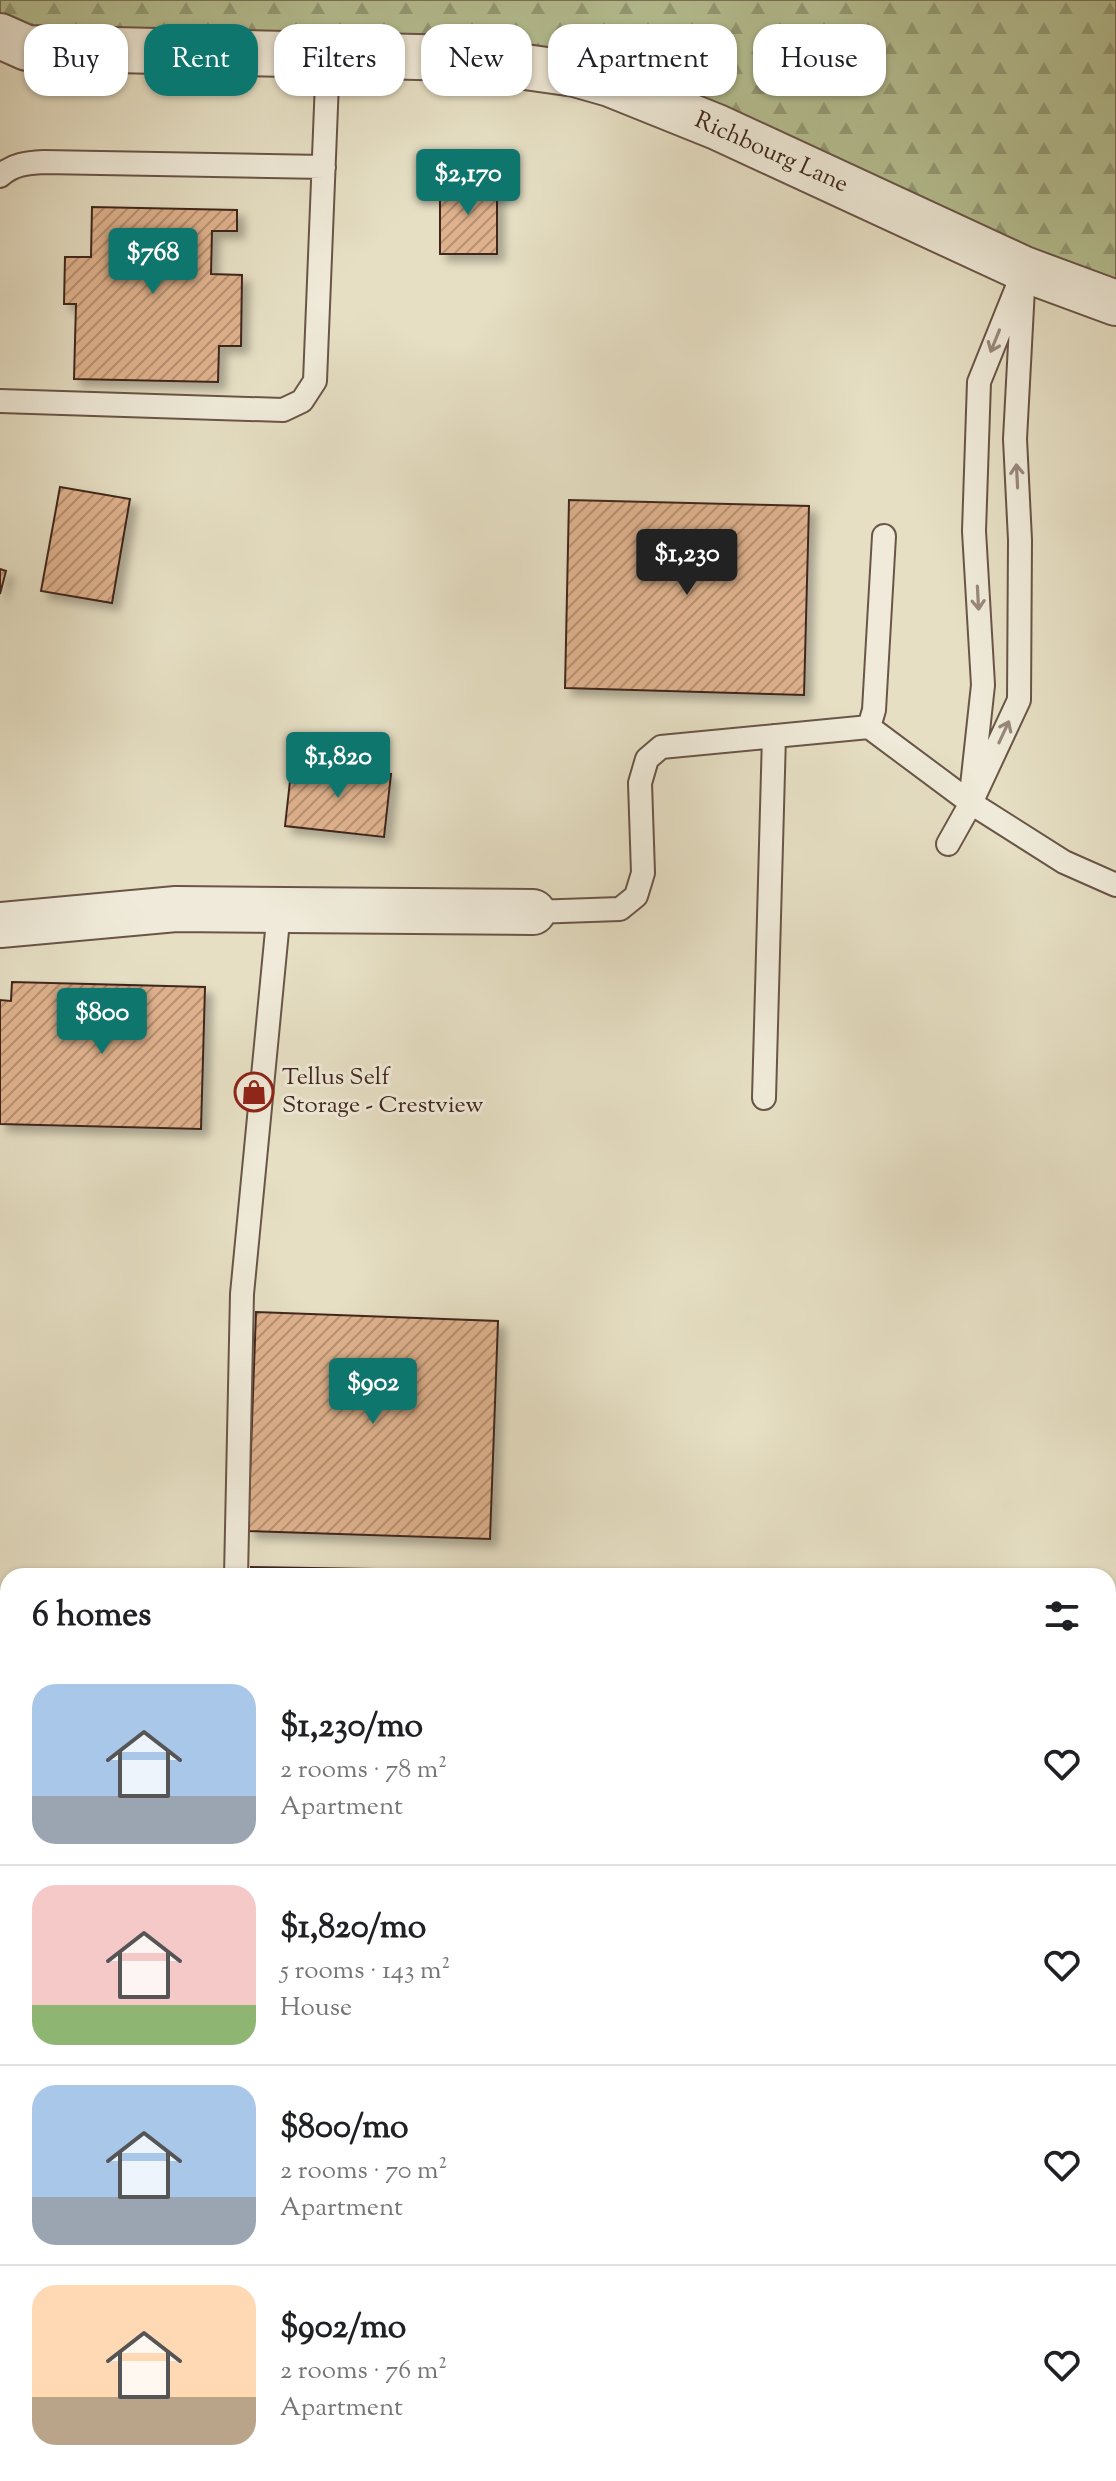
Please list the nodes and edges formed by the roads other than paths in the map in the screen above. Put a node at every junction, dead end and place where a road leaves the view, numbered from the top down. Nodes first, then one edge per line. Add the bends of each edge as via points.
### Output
1 (9, 49) edge
2 (274, 56) edge
3 (405, 58) edge
4 (327, 96) edge
5 (324, 167) junction
6 (0, 176) edge
7 (1024, 269) junction
8 (1116, 303) edge
9 (0, 401) edge
10 (884, 536) dead end
11 (869, 727) junction
12 (774, 736) junction
13 (971, 803) junction
14 (948, 844) dead end
15 (1116, 885) edge
16 (279, 910) junction
17 (533, 912) joint
18 (0, 925) edge
19 (764, 1098) dead end
20 (236, 1568) edge

1 - 2 street, Richbourg Lane
3 - 7 street, Richbourg Lane via 461,58 610,84 717,127
4 - 5 lane
5 - 6 lane via 44,162 25,163
5 - 9 lane via 315,381 302,401 283,410
7 - 8 street, Richbourg Lane
7 -> 13 lane via 979,382 974,531 983,685
13 -> 7 lane via 1019,700 1015,439
10 - 11 lane
11 - 12 lane
11 - 13 lane
12 - 17 lane via 661,747 647,759 640,783 643,873 636,896 620,909
12 - 19 lane
13 - 14 lane
13 - 15 lane via 1064,862
16 - 17 street
16 - 18 street via 176,909
16 - 20 lane via 242,1294

